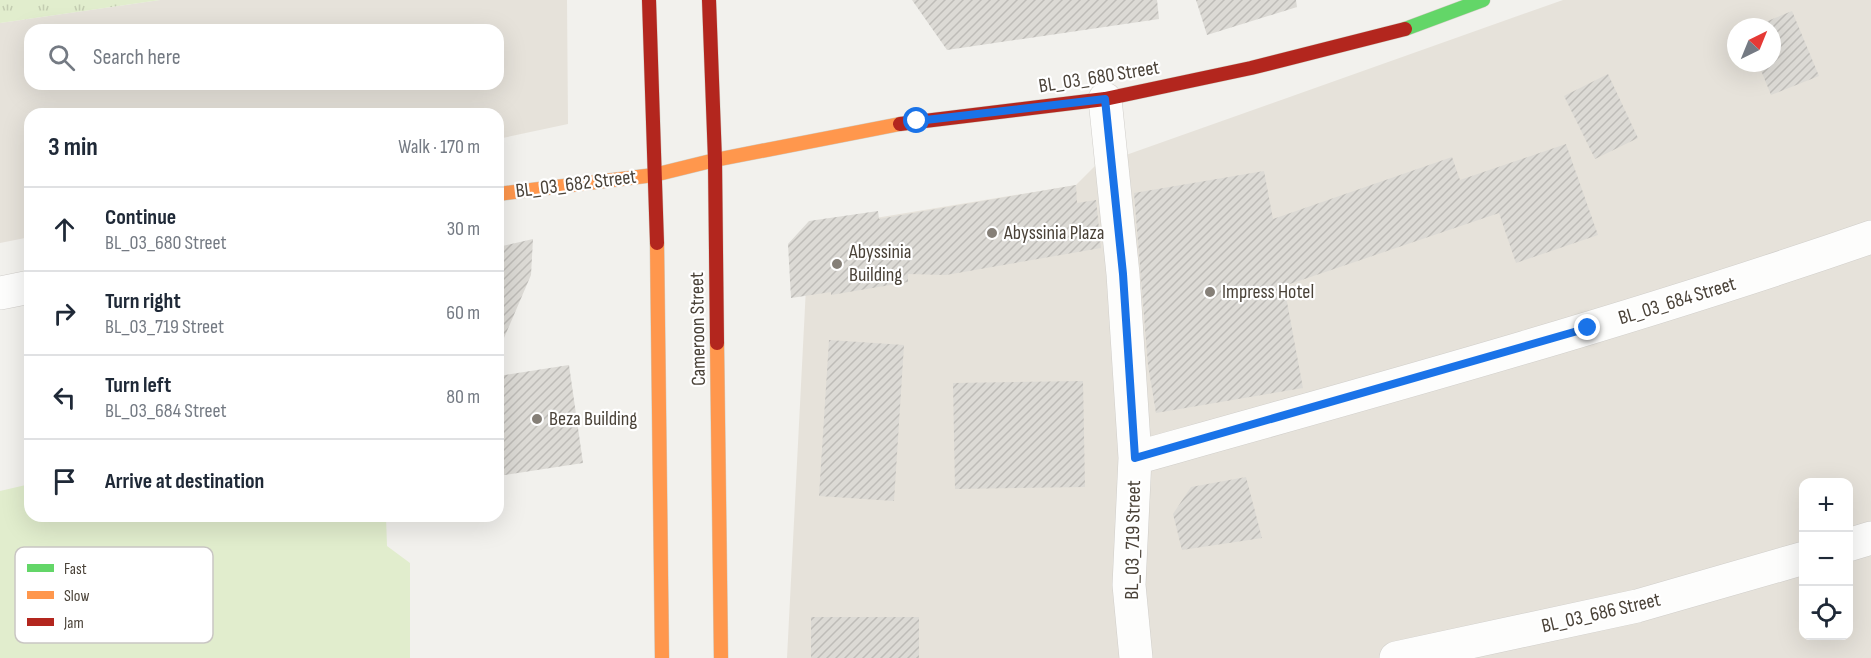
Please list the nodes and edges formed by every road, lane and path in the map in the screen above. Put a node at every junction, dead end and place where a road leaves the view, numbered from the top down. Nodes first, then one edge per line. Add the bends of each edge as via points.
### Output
1 (649, 0) edge
2 (709, 0) edge
3 (1483, 0) edge
4 (1105, 99) junction
5 (715, 160) junction
6 (654, 175) junction
7 (504, 193) edge
8 (1871, 237) edge
9 (24, 288) edge
10 (0, 293) edge
11 (1135, 458) junction
12 (1871, 538) edge
13 (1853, 543) edge
14 (1799, 559) edge
15 (662, 658) edge
16 (721, 658) edge
17 (1136, 658) edge
18 (1396, 658) edge

1 - 6 main road, Cameroon Street
2 - 5 main road, Cameroon Street
3 - 4 main road, BL_03_680 Street via 1404,29 1251,68
4 - 5 main road, BL_03_680 Street via 917,121
4 - 11 street, BL_03_719 Street via 1123,274
5 - 6 main road, BL_03_680 Street
5 - 16 main road, Cameroon Street
6 - 7 main road, BL_03_682 Street
6 - 15 main road, Cameroon Street
8 - 11 street, BL_03_684 Street via 1714,290
9 - 10 street
11 - 17 street, BL_03_719 Street via 1129,585
12 - 13 street
14 - 18 street, BL_03_686 Street via 1637,606

